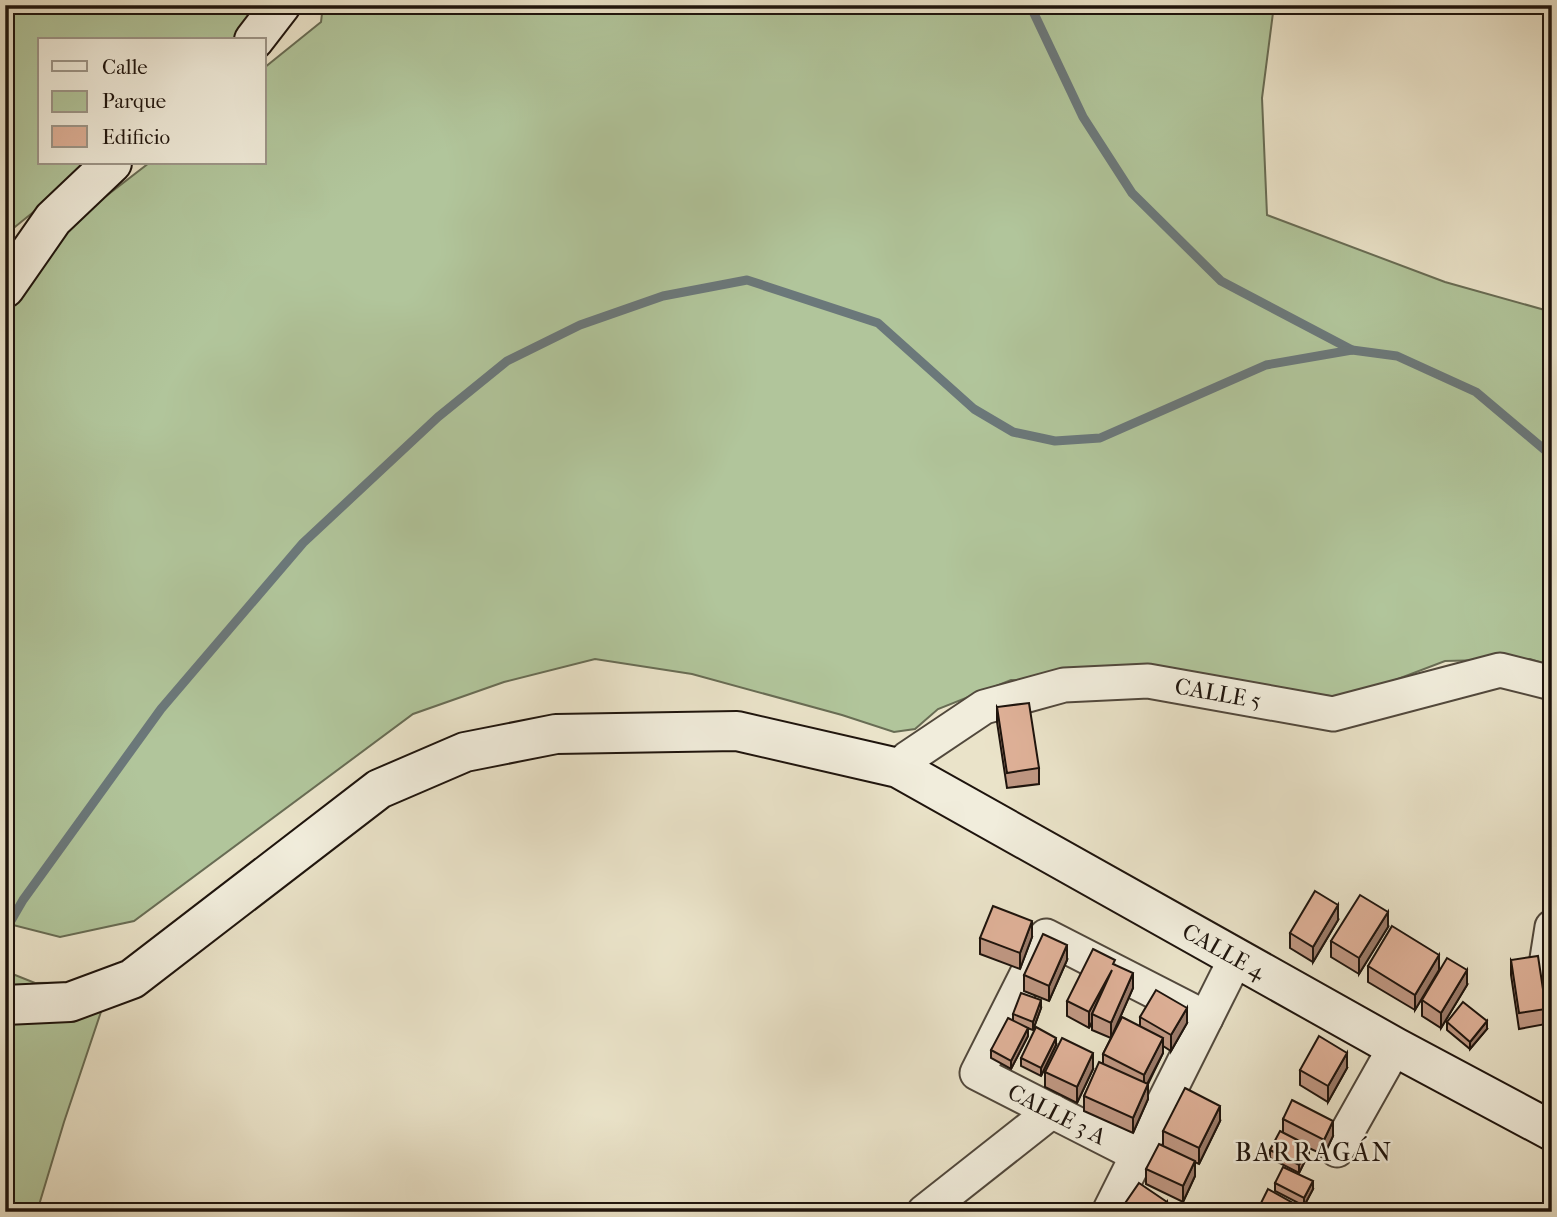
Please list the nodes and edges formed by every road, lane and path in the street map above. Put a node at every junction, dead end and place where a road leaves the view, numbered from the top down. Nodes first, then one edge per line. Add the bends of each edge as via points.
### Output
1 (281, 5) edge
2 (256, 38) edge
3 (111, 164) edge
4 (5, 288) edge
5 (1552, 683) edge
6 (898, 768) junction
7 (1552, 927) edge
8 (1236, 958) junction
9 (5, 1005) edge
10 (1552, 1009) edge
11 (1206, 1018) junction
12 (1395, 1047) junction
13 (1052, 1111) junction
14 (1552, 1131) edge
15 (1337, 1150) dead end
16 (1138, 1155) junction
17 (924, 1212) edge
18 (1109, 1212) edge

1 - 2 main road
3 - 4 main road via 53,219
5 - 6 street, CALLE 5 via 1500,670 1332,714 1148,681 1064,685 984,707
6 - 8 main road, CALLE 4
6 - 9 main road, CALLE 4 via 737,731 555,734 465,752 379,789 132,979 70,1002
7 - 10 street via 1546,965
8 - 11 street
8 - 12 main road, CALLE 4
11 - 13 street, CALLE 3 A via 1046,936 977,1073
11 - 16 street
12 - 14 main road, CALLE 4
12 - 15 street
13 - 16 street, CALLE 3 A
13 - 17 street
16 - 18 street

